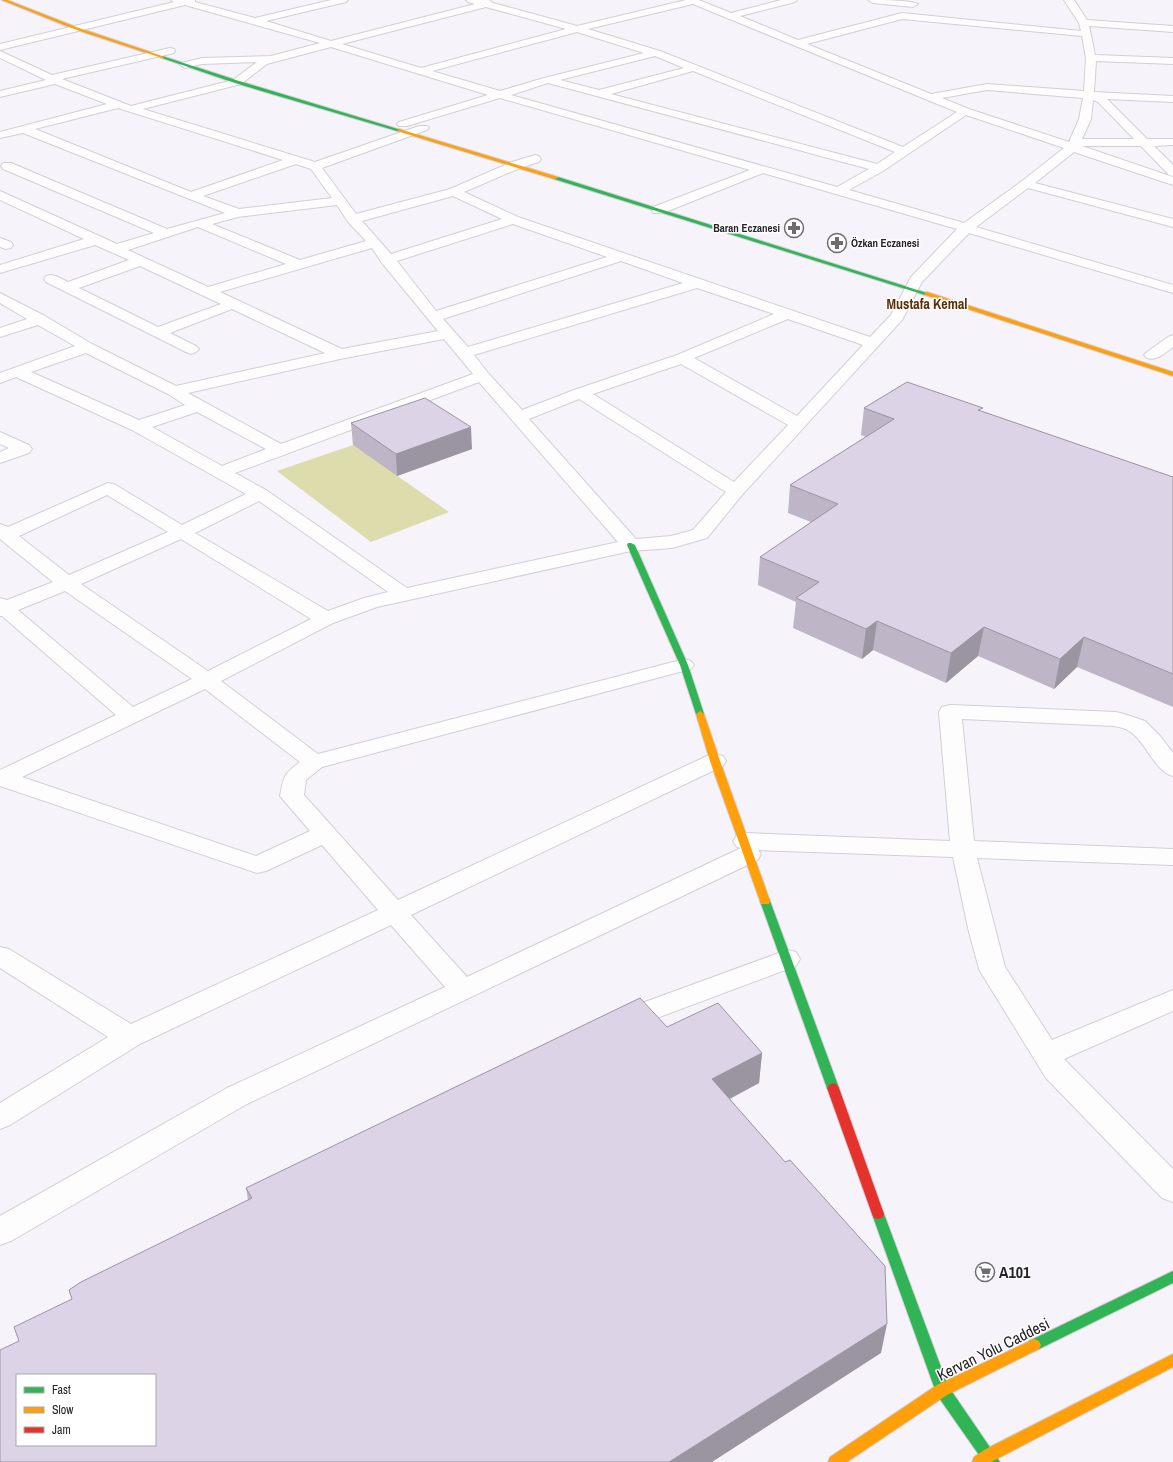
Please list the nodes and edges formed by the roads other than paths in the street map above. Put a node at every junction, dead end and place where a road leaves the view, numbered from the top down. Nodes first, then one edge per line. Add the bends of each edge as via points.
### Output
1 (4, 0) edge
2 (29, 0) edge
3 (198, 0) edge
4 (343, 0) edge
5 (471, 0) edge
6 (502, 0) edge
7 (692, 0) edge
8 (792, 0) edge
9 (873, 0) edge
10 (1069, 0) edge
11 (181, 1) edge
12 (914, 2) edge
13 (487, 4) junction
14 (50, 8) dead end
15 (730, 16) junction
16 (902, 16) junction
17 (253, 21) junction
18 (76, 23) junction
19 (92, 24) junction
20 (1147, 27) junction
21 (1085, 28) junction
22 (1173, 28) edge
23 (577, 29) junction
24 (798, 43) junction
25 (331, 44) junction
26 (0, 47) edge
27 (170, 51) junction
28 (656, 53) junction
29 (0, 54) edge
30 (154, 55) junction
31 (275, 58) junction
32 (1091, 58) junction
33 (1151, 60) junction
34 (202, 61) junction
35 (1173, 62) edge
36 (185, 65) junction
37 (694, 68) junction
38 (420, 71) junction
39 (54, 79) junction
40 (241, 79) junction
41 (548, 80) junction
42 (0, 94) edge
43 (498, 94) junction
44 (600, 94) junction
45 (1089, 95) junction
46 (930, 97) junction
47 (1173, 99) edge
48 (118, 105) junction
49 (131, 109) junction
50 (965, 111) junction
51 (0, 128) edge
52 (390, 128) joint
53 (407, 128) junction
54 (423, 128) joint
55 (24, 129) junction
56 (5, 134) edge
57 (445, 134) dead end
58 (1144, 142) junction
59 (1173, 142) edge
60 (1074, 145) junction
61 (903, 151) junction
62 (295, 160) junction
63 (518, 160) junction
64 (538, 160) dead end
65 (7, 166) dead end
66 (315, 166) junction
67 (879, 168) junction
68 (763, 169) junction
69 (1173, 172) edge
70 (1173, 181) edge
71 (1026, 184) junction
72 (840, 190) junction
73 (454, 192) junction
74 (1, 196) edge
75 (191, 196) junction
76 (340, 201) junction
77 (658, 204) junction
78 (673, 204) junction
79 (688, 208) dead end
80 (238, 213) junction
81 (353, 219) junction
82 (514, 220) junction
83 (199, 223) junction
84 (1173, 223) edge
85 (967, 227) junction
86 (165, 233) junction
87 (96, 240) junction
88 (375, 242) junction
89 (116, 249) junction
90 (621, 257) junction
91 (387, 260) junction
92 (140, 261) junction
93 (299, 265) junction
94 (0, 269) edge
95 (51, 278) dead end
96 (915, 282) junction
97 (698, 283) junction
98 (68, 287) junction
99 (1173, 289) edge
100 (206, 292) junction
101 (0, 297) edge
102 (233, 304) junction
103 (788, 314) junction
104 (433, 317) junction
105 (40, 319) junction
106 (158, 332) junction
107 (0, 333) edge
108 (447, 334) junction
109 (1173, 340) edge
110 (872, 343) junction
111 (87, 347) junction
112 (191, 349) dead end
113 (465, 353) junction
114 (340, 354) junction
115 (1154, 356) dead end
116 (682, 358) junction
117 (17, 372) junction
118 (1173, 374) edge
119 (482, 376) junction
120 (0, 378) edge
121 (174, 391) junction
122 (580, 393) junction
123 (198, 406) junction
124 (519, 416) junction
125 (799, 424) junction
126 (138, 426) junction
127 (0, 437) edge
128 (280, 450) junction
129 (0, 458) edge
130 (221, 472) junction
131 (736, 491) junction
132 (260, 494) junction
133 (3, 532) edge
134 (182, 532) junction
135 (631, 545) junction
136 (67, 583) junction
137 (404, 595) junction
138 (2, 607) edge
139 (326, 619) junction
140 (684, 665) junction
141 (207, 680) junction
142 (130, 716) junction
143 (715, 761) junction
144 (314, 762) junction
145 (1173, 770) edge
146 (0, 778) edge
147 (326, 834) junction
148 (747, 847) junction
149 (963, 849) junction
150 (1173, 857) edge
151 (394, 912) junction
152 (0, 956) edge
153 (787, 958) junction
154 (463, 990) junction
155 (1173, 1000) edge
156 (595, 1031) edge
157 (130, 1037) junction
158 (1047, 1054) junction
159 (0, 1117) edge
160 (1173, 1189) edge
161 (0, 1232) edge
162 (1173, 1277) edge
163 (1173, 1360) edge
164 (942, 1390) junction
165 (991, 1458) edge
166 (835, 1462) edge
167 (979, 1462) edge

1 - 18 street
2 - 14 street
3 - 11 street
4 - 17 street
5 - 13 street
6 - 13 street
7 - 15 street
7 - 23 street
8 - 15 street
9 - 12 street
10 - 21 street
11 - 17 street
11 - 19 street
12 - 16 street
13 - 23 street
13 - 25 street
15 - 24 street
16 - 21 street
16 - 24 street
17 - 25 street
18 - 19 street
18 - 26 street
18 - 30 street
19 - 27 street
20 - 21 street
20 - 22 street
20 - 33 street
21 - 32 street
23 - 28 street
23 - 38 street
24 - 46 street
25 - 31 street
25 - 38 street
27 - 30 street
27 - 34 street
28 - 37 street
28 - 41 street
29 - 39 street
30 - 36 street
30 - 39 street
31 - 34 street
31 - 40 street via 263,62
32 - 33 street
32 - 45 street
33 - 35 street
34 - 36 street
34 - 40 street
36 - 40 street
37 - 44 street
37 - 61 street
38 - 43 street
39 - 42 street
39 - 48 street
40 - 49 street
40 - 52 street
40 - 53 street
41 - 43 street
41 - 44 street
43 - 53 street
43 - 68 street
44 - 67 street
45 - 46 street via 988,86
45 - 47 street
45 - 58 street via 1102,100
45 - 60 street via 1085,119
46 - 50 street
48 - 49 street
48 - 55 street
49 - 62 street
50 - 60 street
50 - 61 street
51 - 56 street
52 - 53 street
53 - 54 street
53 - 63 street
53 - 66 street
54 - 57 street
55 - 56 street
55 - 75 street
58 - 59 street
58 - 60 street
58 - 69 street
60 - 70 street
60 - 71 street
61 - 67 street
62 - 66 street
62 - 75 street
63 - 64 street
63 - 73 street
63 - 77 street
65 - 86 street
66 - 76 street
67 - 72 street
68 - 72 street
68 - 78 street
71 - 84 street
71 - 85 street
72 - 85 street
73 - 81 street
73 - 82 street
74 - 87 street
75 - 80 street
76 - 80 street
76 - 81 street
77 - 78 street
77 - 96 street
78 - 79 street
80 - 83 street
81 - 88 street
82 - 90 street
82 - 91 street
83 - 86 street
83 - 93 street
85 - 96 street
85 - 99 street
86 - 89 street
87 - 89 street
87 - 94 street
88 - 91 street
88 - 93 street
89 - 92 street
90 - 97 street
90 - 104 street
91 - 104 street
92 - 98 street
92 - 100 street
93 - 100 street
95 - 98 street
96 - 110 street via 897,317
96 - 118 street
97 - 103 street
97 - 113 street
98 - 106 street
100 - 102 street
101 - 105 street
102 - 106 street
102 - 114 street
103 - 110 street
103 - 116 street
104 - 108 street
105 - 107 street
105 - 111 street
106 - 112 street
108 - 113 street
108 - 114 street
109 - 115 street
110 - 125 street
111 - 117 street
111 - 121 street
113 - 119 street
114 - 121 street
116 - 122 street
116 - 125 street
117 - 120 street
117 - 126 street
119 - 124 street
119 - 128 street
121 - 123 street
122 - 124 street
122 - 131 street
123 - 126 street
123 - 128 street
124 - 135 street
125 - 131 street
126 - 130 street
127 - 129 street via 23,449
128 - 130 street
130 - 132 street
131 - 135 street via 700,534 672,542
132 - 134 street
132 - 137 street
133 - 134 street via 108,488
133 - 136 street
134 - 136 street
134 - 139 street
135 - 137 street
135 - 140 street
136 - 138 street
136 - 141 street
137 - 139 street via 372,602
138 - 142 street
139 - 141 street
140 - 143 street
140 - 144 street
141 - 142 street
141 - 144 street
142 - 146 street
143 - 148 street
143 - 151 street
144 - 147 street via 295,777 292,796
145 - 149 street via 1152,741 1137,726 1116,718 950,712
146 - 147 street via 257,865
147 - 151 street
148 - 149 street
148 - 153 street
148 - 154 street
149 - 150 street
149 - 158 street via 992,969
151 - 154 street
151 - 157 street
152 - 157 street
153 - 156 street
153 - 164 street
154 - 161 street via 237,1096
155 - 158 street
157 - 159 street
158 - 160 street via 1056,1070
162 - 164 street, Kervan Yolu Caddesi
163 - 165 street
164 - 165 street
164 - 166 street, Kervan Yolu Caddesi
165 - 167 street

